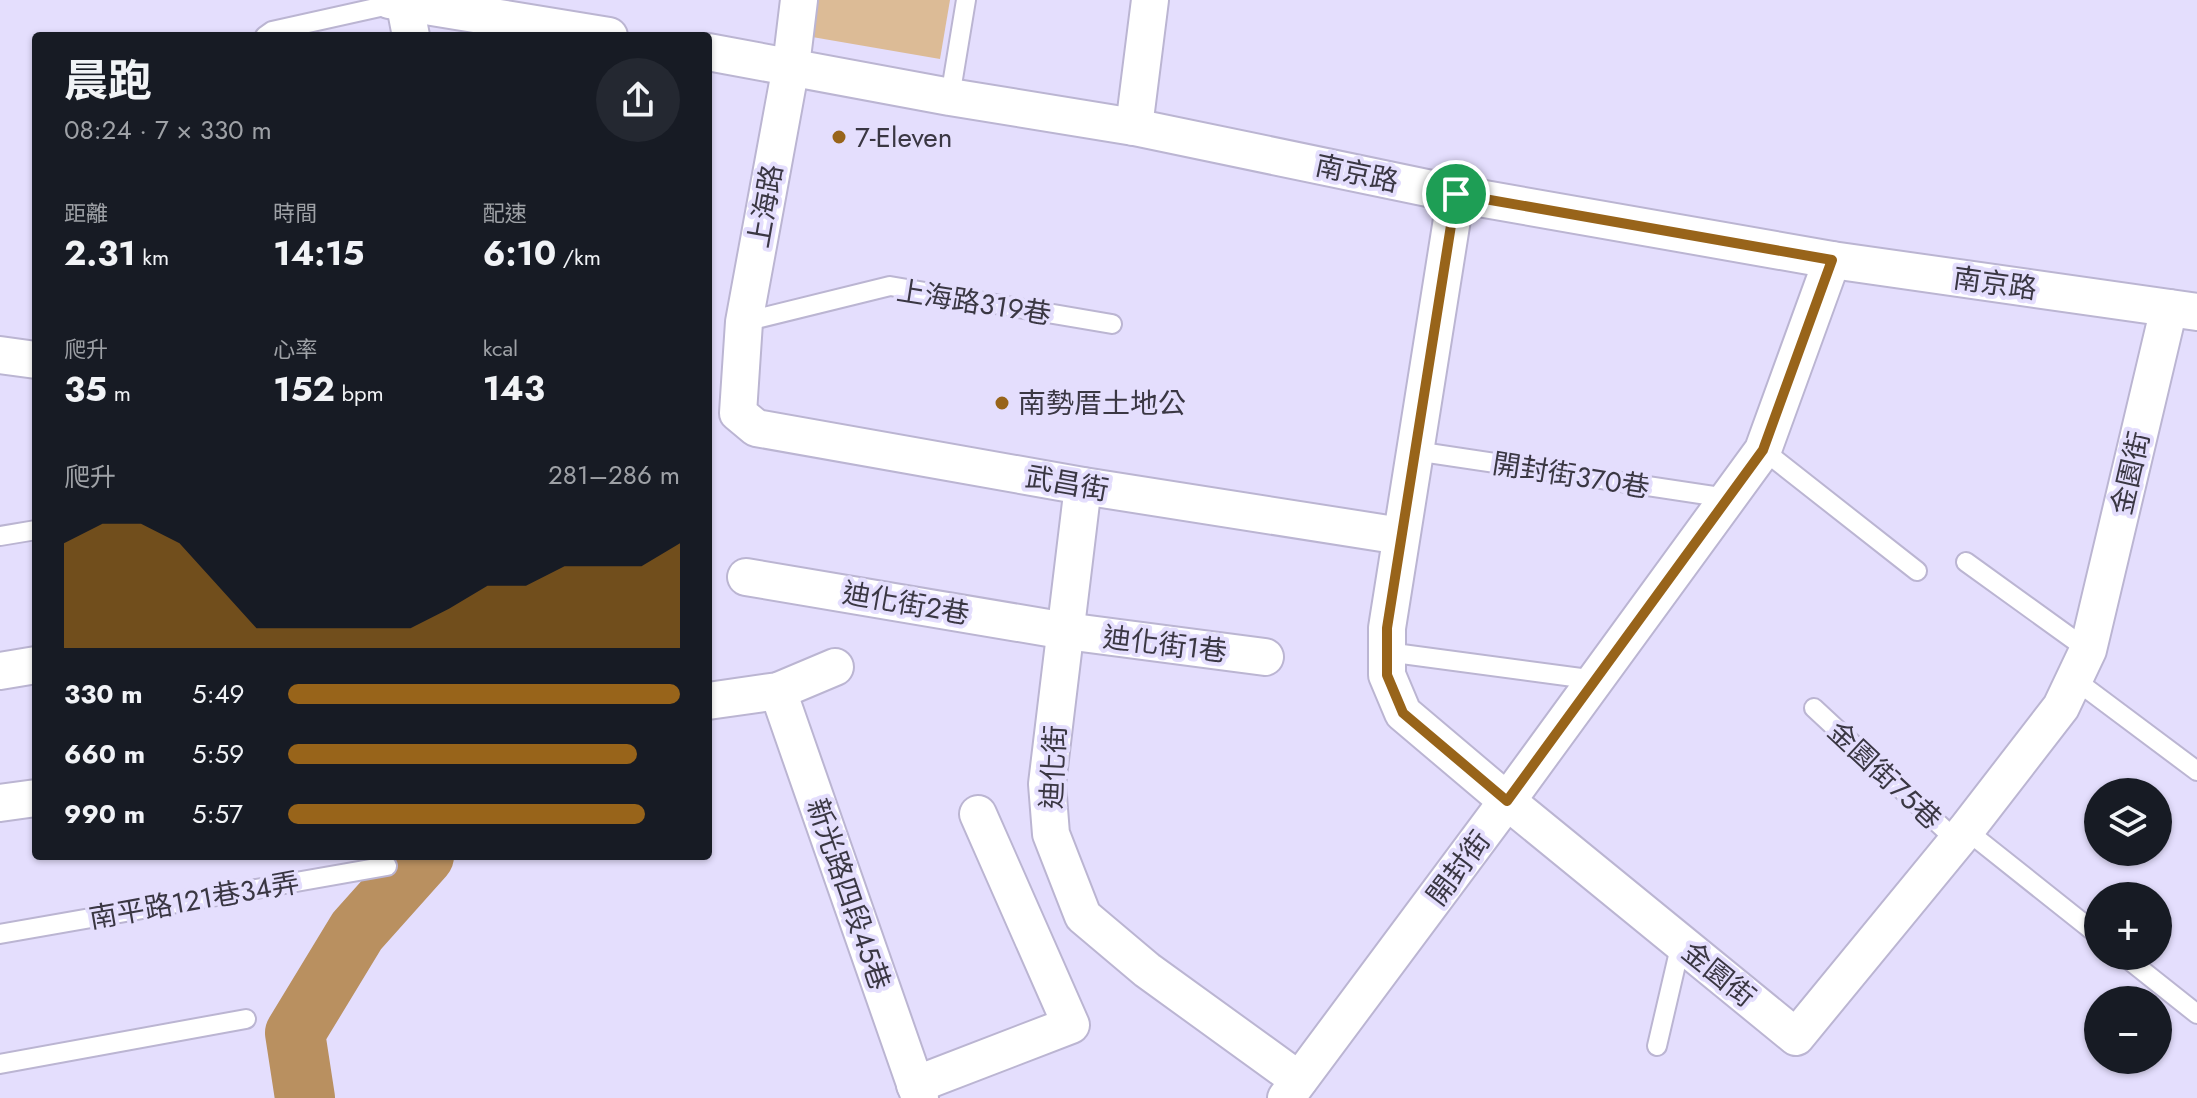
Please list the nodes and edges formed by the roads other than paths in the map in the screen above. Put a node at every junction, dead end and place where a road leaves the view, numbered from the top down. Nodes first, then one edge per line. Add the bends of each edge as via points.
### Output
1 (799, 0) edge
2 (966, 0) edge
3 (1150, 0) edge
4 (402, 10) edge
5 (271, 32) edge
6 (577, 32) edge
7 (712, 53) edge
8 (791, 66) junction
9 (950, 97) junction
10 (1134, 127) junction
11 (1456, 194) junction
12 (1832, 260) junction
13 (2183, 310) edge
14 (744, 322) junction
15 (1112, 324) dead end
16 (0, 355) edge
17 (32, 359) edge
18 (738, 413) joint
19 (1763, 450) junction
20 (1415, 451) junction
21 (1083, 486) junction
22 (1727, 498) junction
23 (32, 531) edge
24 (0, 536) edge
25 (1401, 536) junction
26 (1966, 562) dead end
27 (1917, 571) dead end
28 (746, 577) dead end
29 (1066, 631) junction
30 (1387, 652) junction
31 (1265, 657) dead end
32 (2081, 664) junction
33 (32, 666) edge
34 (835, 667) dead end
35 (0, 671) edge
36 (1596, 680) junction
37 (778, 691) junction
38 (712, 692) edge
39 (1814, 708) dead end
40 (2197, 771) edge
41 (32, 799) edge
42 (1507, 801) junction
43 (0, 803) edge
44 (978, 814) dead end
45 (1962, 836) junction
46 (387, 866) dead end
47 (2084, 925) edge
48 (0, 934) edge
49 (1681, 943) junction
50 (2142, 970) edge
51 (2197, 1014) edge
52 (246, 1019) dead end
53 (1657, 1046) dead end
54 (0, 1064) edge
55 (918, 1091) edge
56 (1294, 1092) edge

1 - 8 street, 上海路
2 - 9 lane
3 - 10 street
4 - 5 lane
4 - 6 street
7 - 8 street, 南京路
8 - 9 street, 南京路
8 - 14 street, 上海路
9 - 10 street, 南京路
10 - 11 street, 南京路
11 - 12 street, 南京路
11 - 20 street, 金園街
12 - 13 street, 南京路
12 - 19 street, 開封街
13 - 32 street, 金園街
14 - 15 lane, 上海路319巷 via 890,286
14 - 18 street, 上海路
16 - 17 street
18 - 21 street, 武昌街 via 756,428
19 - 22 street, 開封街
19 - 27 lane
20 - 22 lane, 開封街370巷
20 - 25 street, 金園街
21 - 25 street, 武昌街
21 - 29 street, 迪化街
22 - 36 street, 開封街
23 - 24 lane
25 - 30 street, 金園街
26 - 32 lane
28 - 29 street, 迪化街2巷
29 - 31 street, 迪化街1巷
29 - 56 street, 迪化街 via 1047,784 1051,834 1083,916
30 - 36 lane
30 - 42 street, 金園街 via 1387,675 1403,713
32 - 40 lane
32 - 45 street, 金園街 via 2061,707
33 - 35 street
34 - 37 street
36 - 42 street, 開封街
37 - 38 street
37 - 55 street, 新光路四段45巷
39 - 45 lane, 金園街75巷
41 - 43 street
42 - 49 street, 金園街
42 - 56 street, 開封街
44 - 55 street via 1071,1025
45 - 47 lane, 金園街75巷
45 - 49 street, 金園街 via 1796,1037
46 - 48 lane, 南平路121巷34弄
49 - 53 lane
50 - 51 lane
52 - 54 lane

